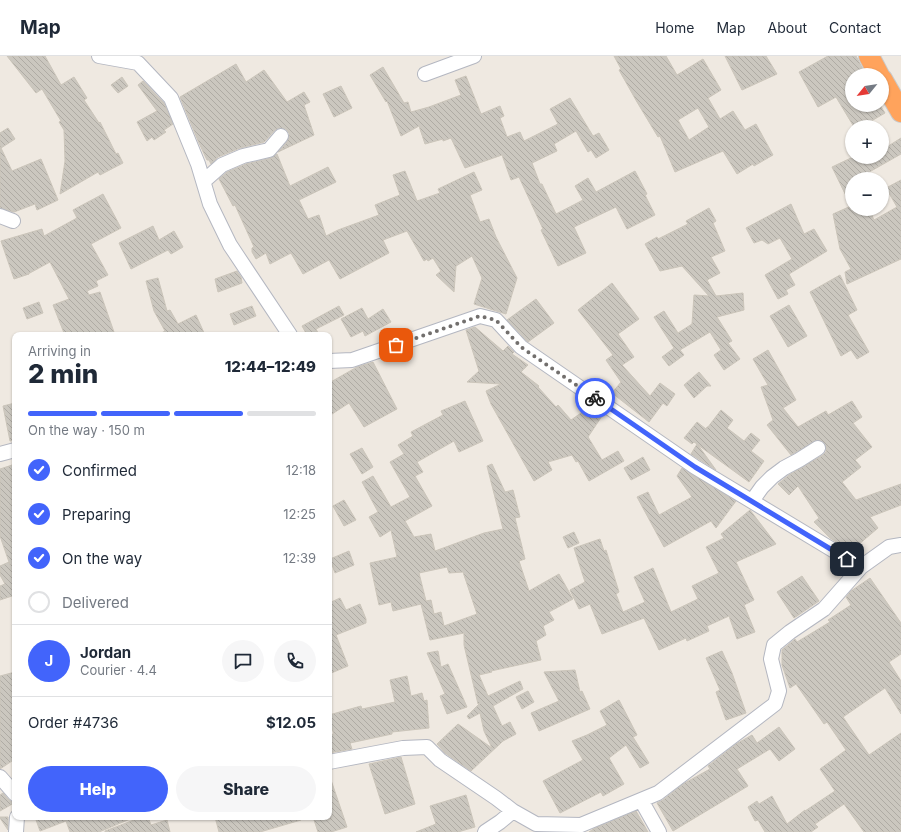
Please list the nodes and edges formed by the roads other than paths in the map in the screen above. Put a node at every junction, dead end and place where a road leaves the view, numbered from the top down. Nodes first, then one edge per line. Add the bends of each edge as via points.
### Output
1 (100, 56) edge
2 (474, 56) edge
3 (869, 56) edge
4 (876, 68) edge
5 (425, 74) dead end
6 (889, 91) edge
7 (901, 112) edge
8 (281, 136) dead end
9 (204, 181) junction
10 (288, 332) edge
11 (332, 361) edge
12 (818, 448) dead end
13 (12, 451) edge
14 (0, 454) edge
15 (752, 501) junction
16 (901, 545) edge
17 (861, 567) junction
18 (332, 761) edge
19 (0, 777) edge
20 (12, 791) edge
21 (641, 800) junction
22 (513, 811) junction
23 (17, 820) edge
24 (16, 832) edge
25 (485, 832) edge
26 (659, 832) edge

1 - 9 street via 138,62 171,98
2 - 5 street
3 - 4 highway
6 - 7 highway
8 - 9 street via 269,150 243,156 222,165
9 - 10 street via 210,204 230,245
11 - 15 street via 352,360 480,316 496,320 521,347 695,467
12 - 15 street via 772,477
13 - 14 street
15 - 17 street
16 - 17 street via 889,547
17 - 21 street via 824,609 774,645 771,659 778,691 775,704 658,793
18 - 22 street via 403,748 427,747 440,760
19 - 20 street
21 - 22 street via 581,825 536,824
21 - 26 street
22 - 25 street
23 - 24 street

